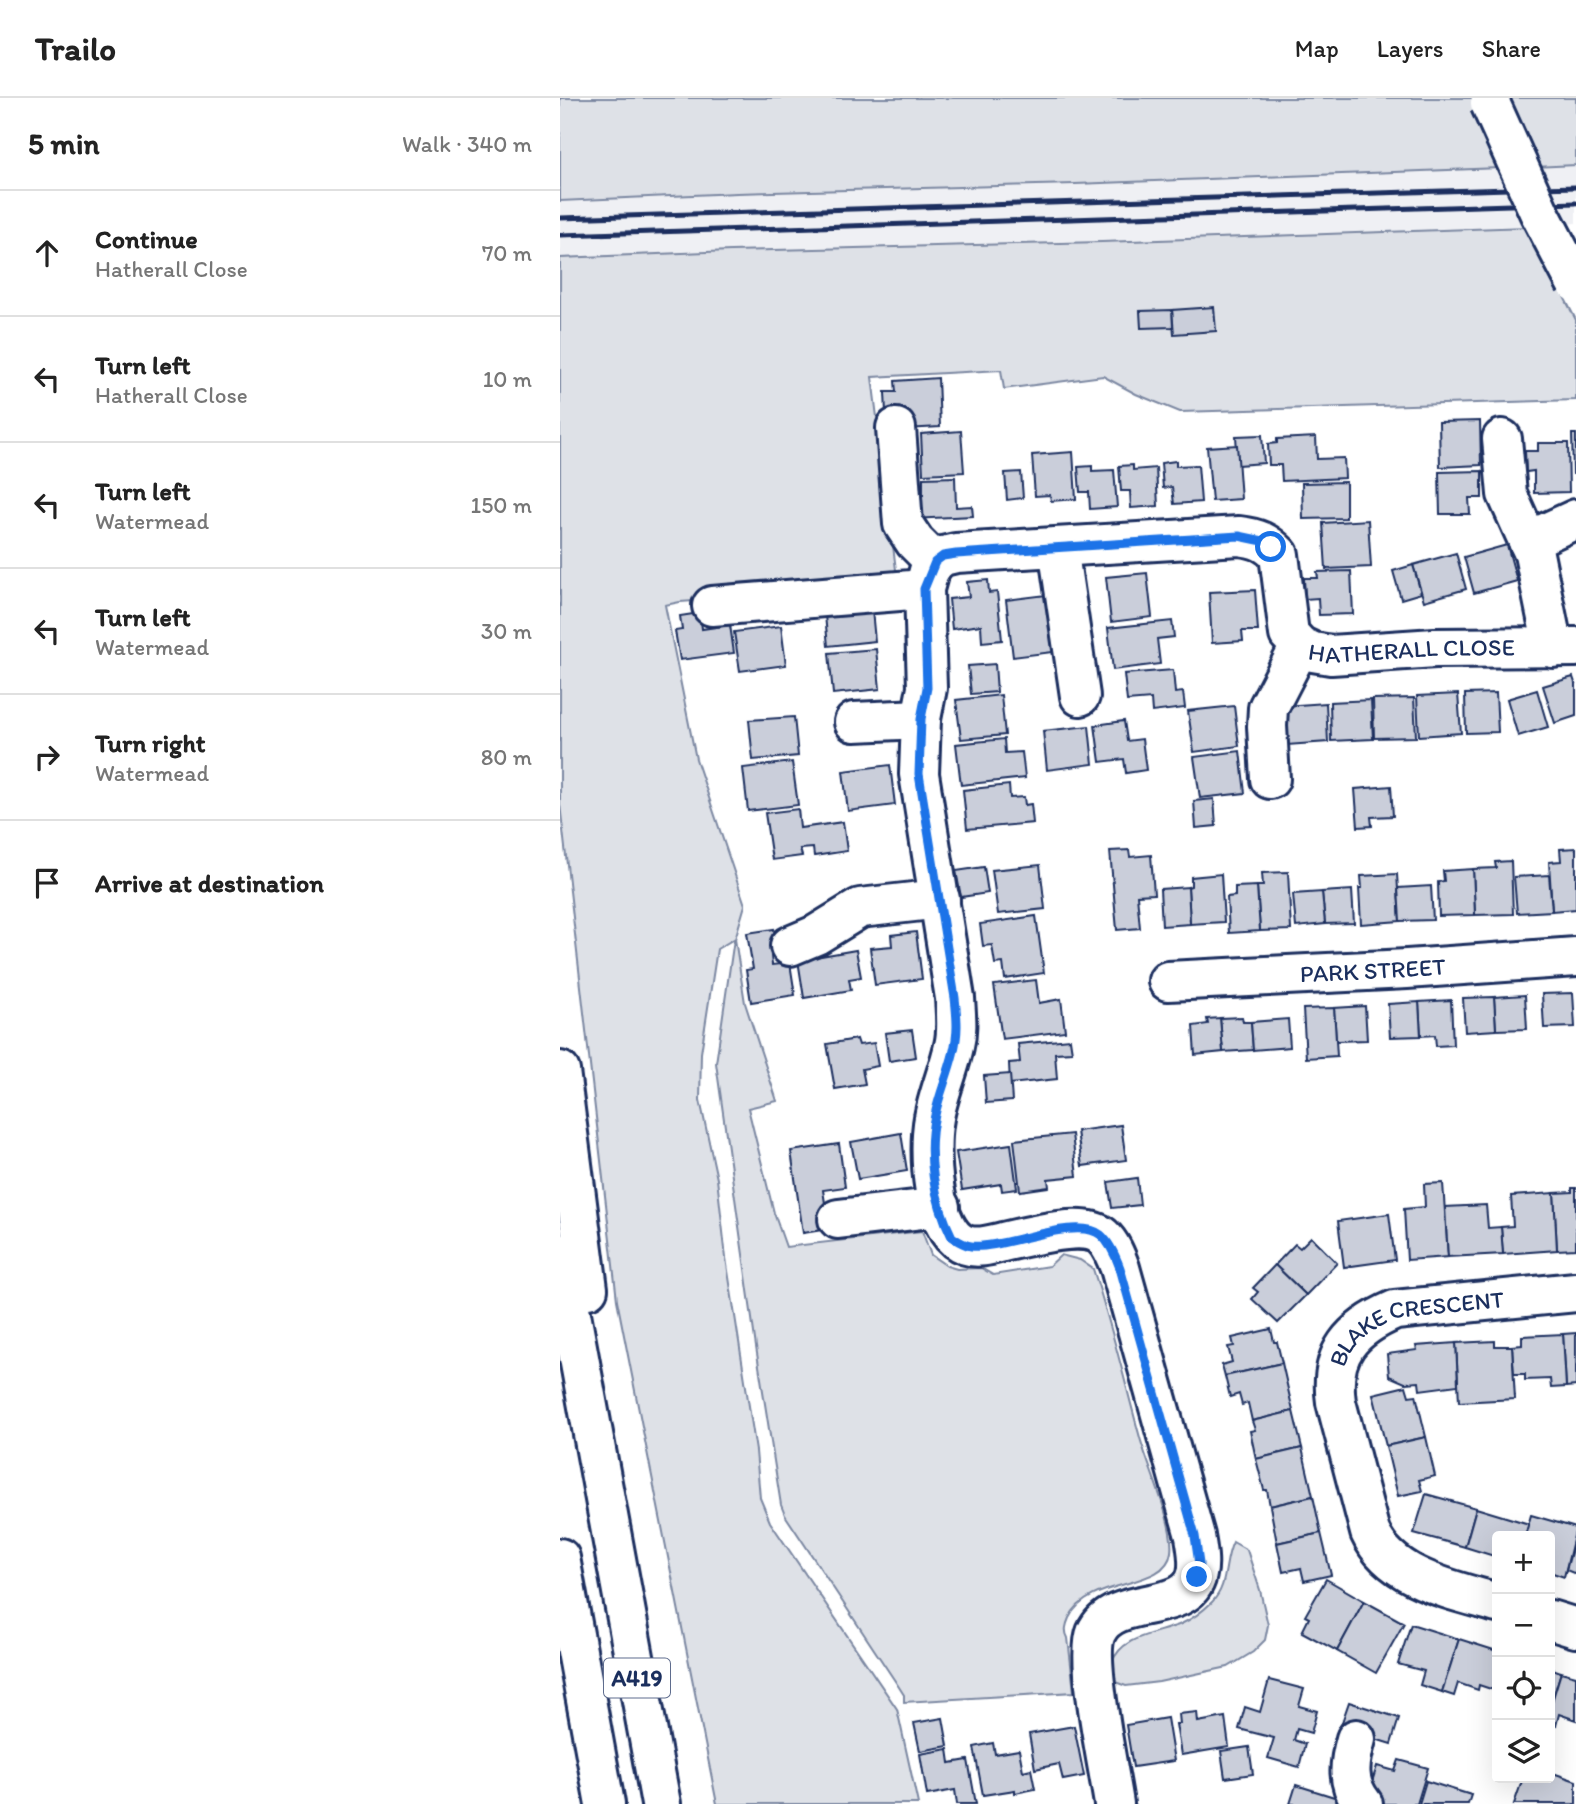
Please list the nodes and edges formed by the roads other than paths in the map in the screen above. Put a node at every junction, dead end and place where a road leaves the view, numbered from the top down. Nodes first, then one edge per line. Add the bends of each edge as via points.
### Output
1 (1489, 101) edge
2 (1576, 283) edge
3 (896, 428) dead end
4 (1502, 439) dead end
5 (1576, 519) edge
6 (1528, 541) junction
7 (1058, 548) junction
8 (928, 576) junction
9 (712, 606) dead end
10 (1300, 646) junction
11 (1570, 648) edge
12 (1080, 696) dead end
13 (921, 719) junction
14 (854, 722) dead end
15 (1270, 779) dead end
16 (940, 899) junction
17 (790, 946) dead end
18 (1576, 957) edge
19 (1168, 981) dead end
20 (560, 1071) edge
21 (940, 1207) junction
22 (838, 1219) dead end
23 (560, 1254) edge
24 (1576, 1292) edge
25 (613, 1553) junction
26 (560, 1559) edge
27 (1492, 1601) edge
28 (1555, 1622) edge
29 (1576, 1628) edge
30 (1356, 1739) dead end
31 (605, 1804) edge
32 (661, 1804) edge
33 (1114, 1804) edge
34 (1363, 1804) edge

1 - 2 main road, bridge
3 - 8 main road via 903,524
4 - 6 main road via 1507,494
5 - 6 main road
6 - 11 main road
7 - 8 main road, HATHERALL CLOSE via 943,556
7 - 10 main road, HATHERALL CLOSE via 1239,536 1263,541 1279,555 1286,624
7 - 12 main road
8 - 9 main road, HATHERALL CLOSE
8 - 13 main road via 927,688
10 - 11 main road, HATHERALL CLOSE via 1331,655 1435,648
10 - 15 main road via 1268,708
13 - 14 main road
13 - 16 main road via 919,774
16 - 17 main road via 860,908
16 - 21 main road via 957,1027 932,1137
18 - 19 main road, PARK STREET
20 - 25 main road via 595,1339
21 - 22 main road
21 - 33 main road via 952,1237 969,1246 1090,1229 1107,1242 1120,1268 1199,1564 1193,1586 1184,1595 1108,1617 1094,1636 1093,1668
23 - 25 main road, A419
24 - 27 main road, BLAKE CRESCENT via 1395,1310 1352,1336 1336,1363 1336,1402 1375,1545 1408,1572
25 - 32 main road, A419
26 - 31 main road, A419
28 - 29 main road
30 - 34 main road via 1349,1777

